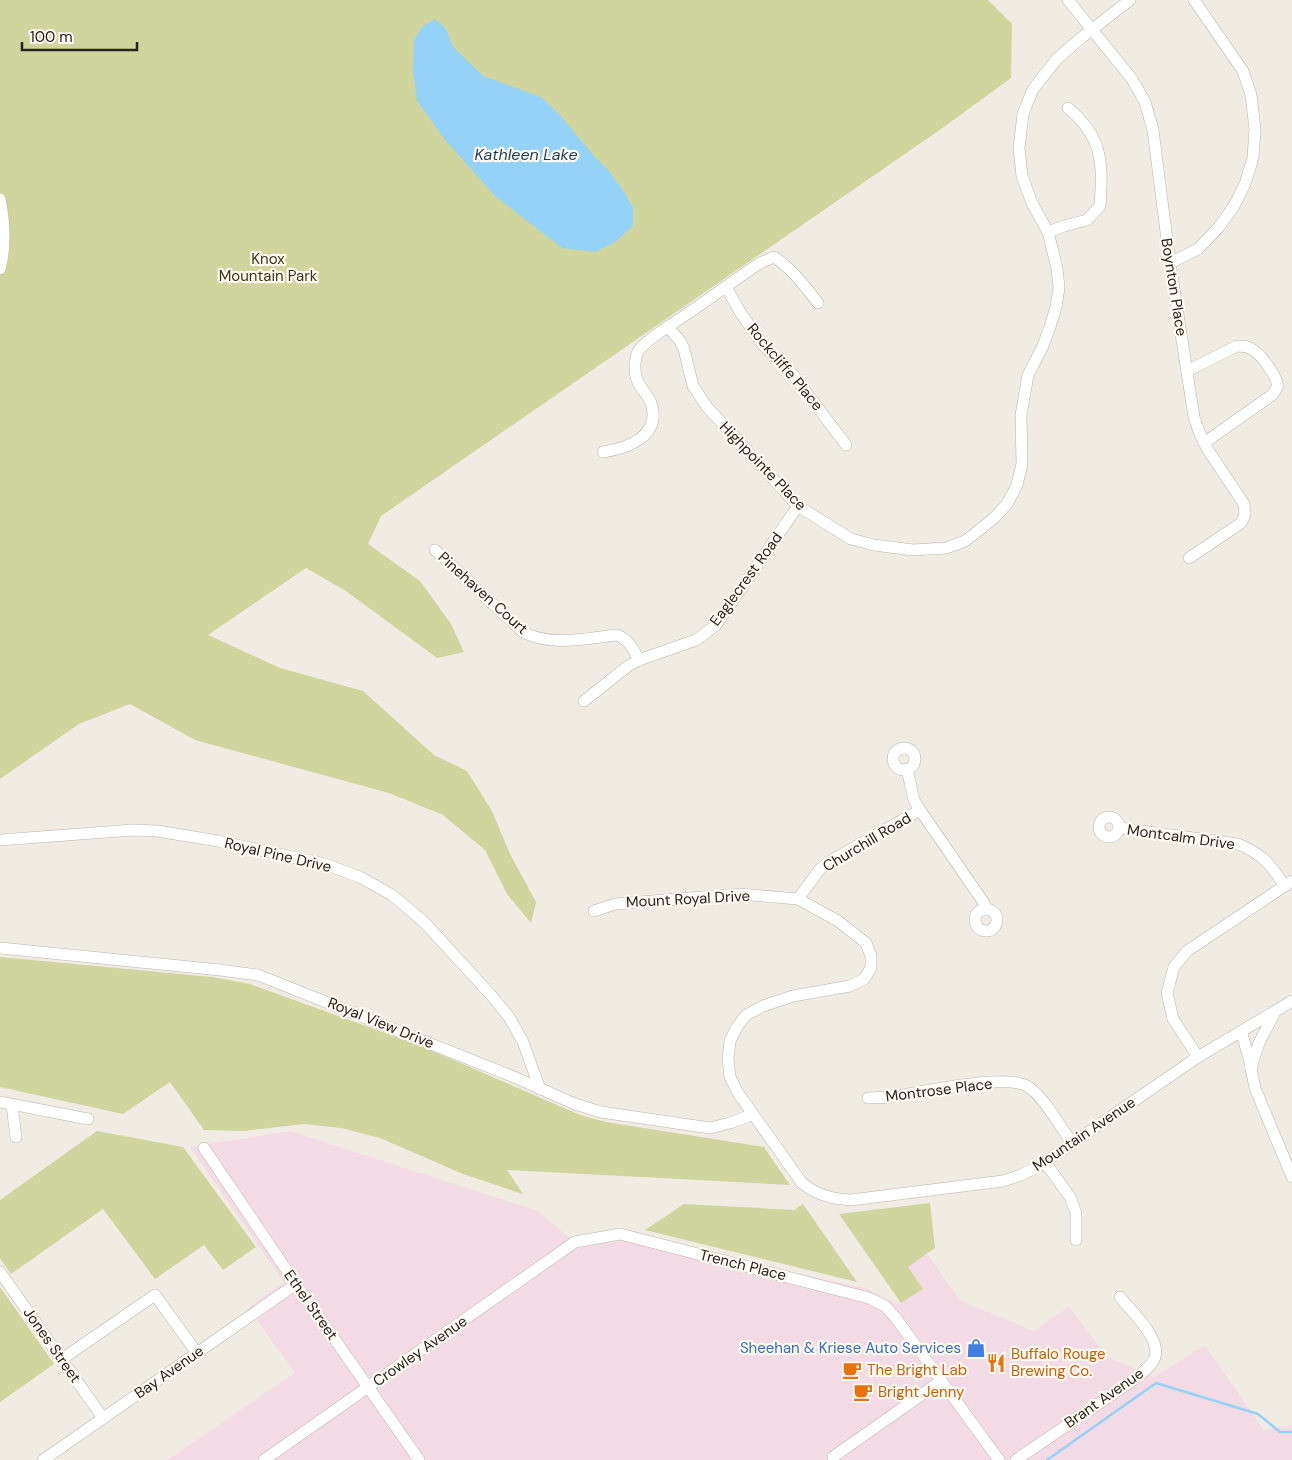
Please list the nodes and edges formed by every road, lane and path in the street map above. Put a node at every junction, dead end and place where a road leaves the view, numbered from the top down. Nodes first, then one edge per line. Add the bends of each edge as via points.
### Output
1 (1068, 0) edge
2 (1130, 0) edge
3 (1194, 0) edge
4 (1093, 29) junction
5 (1068, 108) dead end
6 (0, 199) edge
7 (1048, 232) junction
8 (1170, 263) junction
9 (0, 269) edge
10 (726, 287) junction
11 (818, 303) dead end
12 (668, 327) junction
13 (1187, 371) junction
14 (1204, 443) junction
15 (846, 445) dead end
16 (603, 452) dead end
17 (798, 506) junction
18 (435, 550) dead end
19 (1189, 558) dead end
20 (639, 660) junction
21 (584, 701) dead end
22 (907, 769) dead end
23 (920, 810) junction
24 (1119, 828) dead end
25 (0, 840) edge
26 (1289, 884) edge
27 (798, 899) junction
28 (985, 910) dead end
29 (594, 911) dead end
30 (0, 948) edge
31 (1292, 1001) edge
32 (1276, 1010) junction
33 (1241, 1032) junction
34 (1198, 1056) junction
35 (1251, 1069) junction
36 (540, 1089) junction
37 (868, 1098) dead end
38 (6, 1103) edge
39 (752, 1114) junction
40 (88, 1119) dead end
41 (16, 1137) dead end
42 (1072, 1143) junction
43 (204, 1148) dead end
44 (1045, 1162) junction
45 (1292, 1177) edge
46 (852, 1200) joint
47 (1076, 1240) dead end
48 (575, 1242) joint
49 (0, 1272) edge
50 (296, 1284) junction
51 (1120, 1297) dead end
52 (196, 1353) junction
53 (62, 1359) junction
54 (941, 1381) junction
55 (368, 1387) junction
56 (103, 1418) junction
57 (832, 1457) dead end
58 (42, 1460) edge
59 (264, 1460) edge
60 (419, 1460) edge
61 (999, 1460) edge
62 (1016, 1460) edge

1 - 4 street, Boynton Place
2 - 4 street, Highpointe Place
3 - 8 street via 1236,60 1252,95 1253,158 1245,184 1219,227 1198,249
4 - 7 street, Highpointe Place via 1057,59 1040,79 1023,114 1019,148 1022,176
4 - 8 street, Boynton Place via 1132,79 1144,102 1153,130
5 - 7 street via 1083,120 1093,136 1101,161 1100,206 1087,220
6 - 9 street via 4,247
7 - 17 street, Highpointe Place via 1057,268 1059,288 1056,307 1042,348 1028,375 1023,397 1022,464 1017,485 994,518 965,540 946,548 922,549 874,545 851,539
8 - 13 street, Boynton Place
10 - 11 street via 774,257 796,275
10 - 12 street
10 - 15 street, Rockcliffe Place via 764,346 794,376
12 - 16 street via 639,350 636,359 637,380 651,402 653,416 650,428 639,441 622,449
12 - 17 street, Highpointe Place via 684,349 693,386 707,407
13 - 14 street, Boynton Place via 1194,417
13 - 14 street via 1237,346 1246,346 1257,353 1276,378 1278,386 1272,395
14 - 19 street, Boynton Place via 1244,504 1245,515 1241,523
17 - 20 street, Eaglecrest Road via 716,625 696,640
18 - 20 street, Pinehaven Court via 523,632 535,639 616,636 624,638 632,646
20 - 21 street, Eaglecrest Road
22 - 23 street via 914,800
23 - 27 street, Churchill Road via 832,860 820,869
23 - 28 street via 984,903
24 - 26 street, Montcalm Drive via 1238,844 1255,851
25 - 36 street, Royal Pine Drive via 157,831 325,864 362,878 392,896 424,922 491,995 523,1042
26 - 34 street via 1187,951 1174,967 1166,993 1173,1019
27 - 29 street, Mount Royal Drive via 740,894 615,904
27 - 39 street, Mount Royal Drive via 838,921 866,943 871,968 864,979 850,986 793,996 763,1006 746,1015 736,1027 730,1041 730,1077
30 - 36 street, Royal View Drive via 258,975
31 - 32 street, Mountain Avenue
32 - 33 street, Mountain Avenue
32 - 35 street via 1259,1043
33 - 34 street, Mountain Avenue
33 - 35 street
34 - 42 street, Mountain Avenue
35 - 45 street via 1255,1088
36 - 39 street, Royal View Drive via 600,1112 710,1128
37 - 42 street, Montrose Place via 985,1082 1013,1082 1027,1086 1041,1099
38 - 40 street
38 - 41 street
39 - 46 street, Mount Royal Drive via 812,1192
42 - 44 street, Mountain Avenue
43 - 50 street, Ethel Street
44 - 46 street, Mountain Avenue via 1003,1181
44 - 47 street via 1070,1197 1076,1213
48 - 54 street, Trench Place via 620,1234 869,1298 885,1306
48 - 55 street, Crowley Avenue
49 - 53 street, Jones Street
50 - 52 street, Bay Avenue
50 - 55 street, Ethel Street
51 - 62 street, Brant Avenue via 1153,1340 1154,1359 1136,1378
52 - 53 street via 155,1295
52 - 56 street, Bay Avenue
53 - 56 street, Jones Street
54 - 57 street
54 - 61 street, Trench Place
55 - 59 street, Crowley Avenue
55 - 60 street, Ethel Street
56 - 58 street, Bay Avenue

